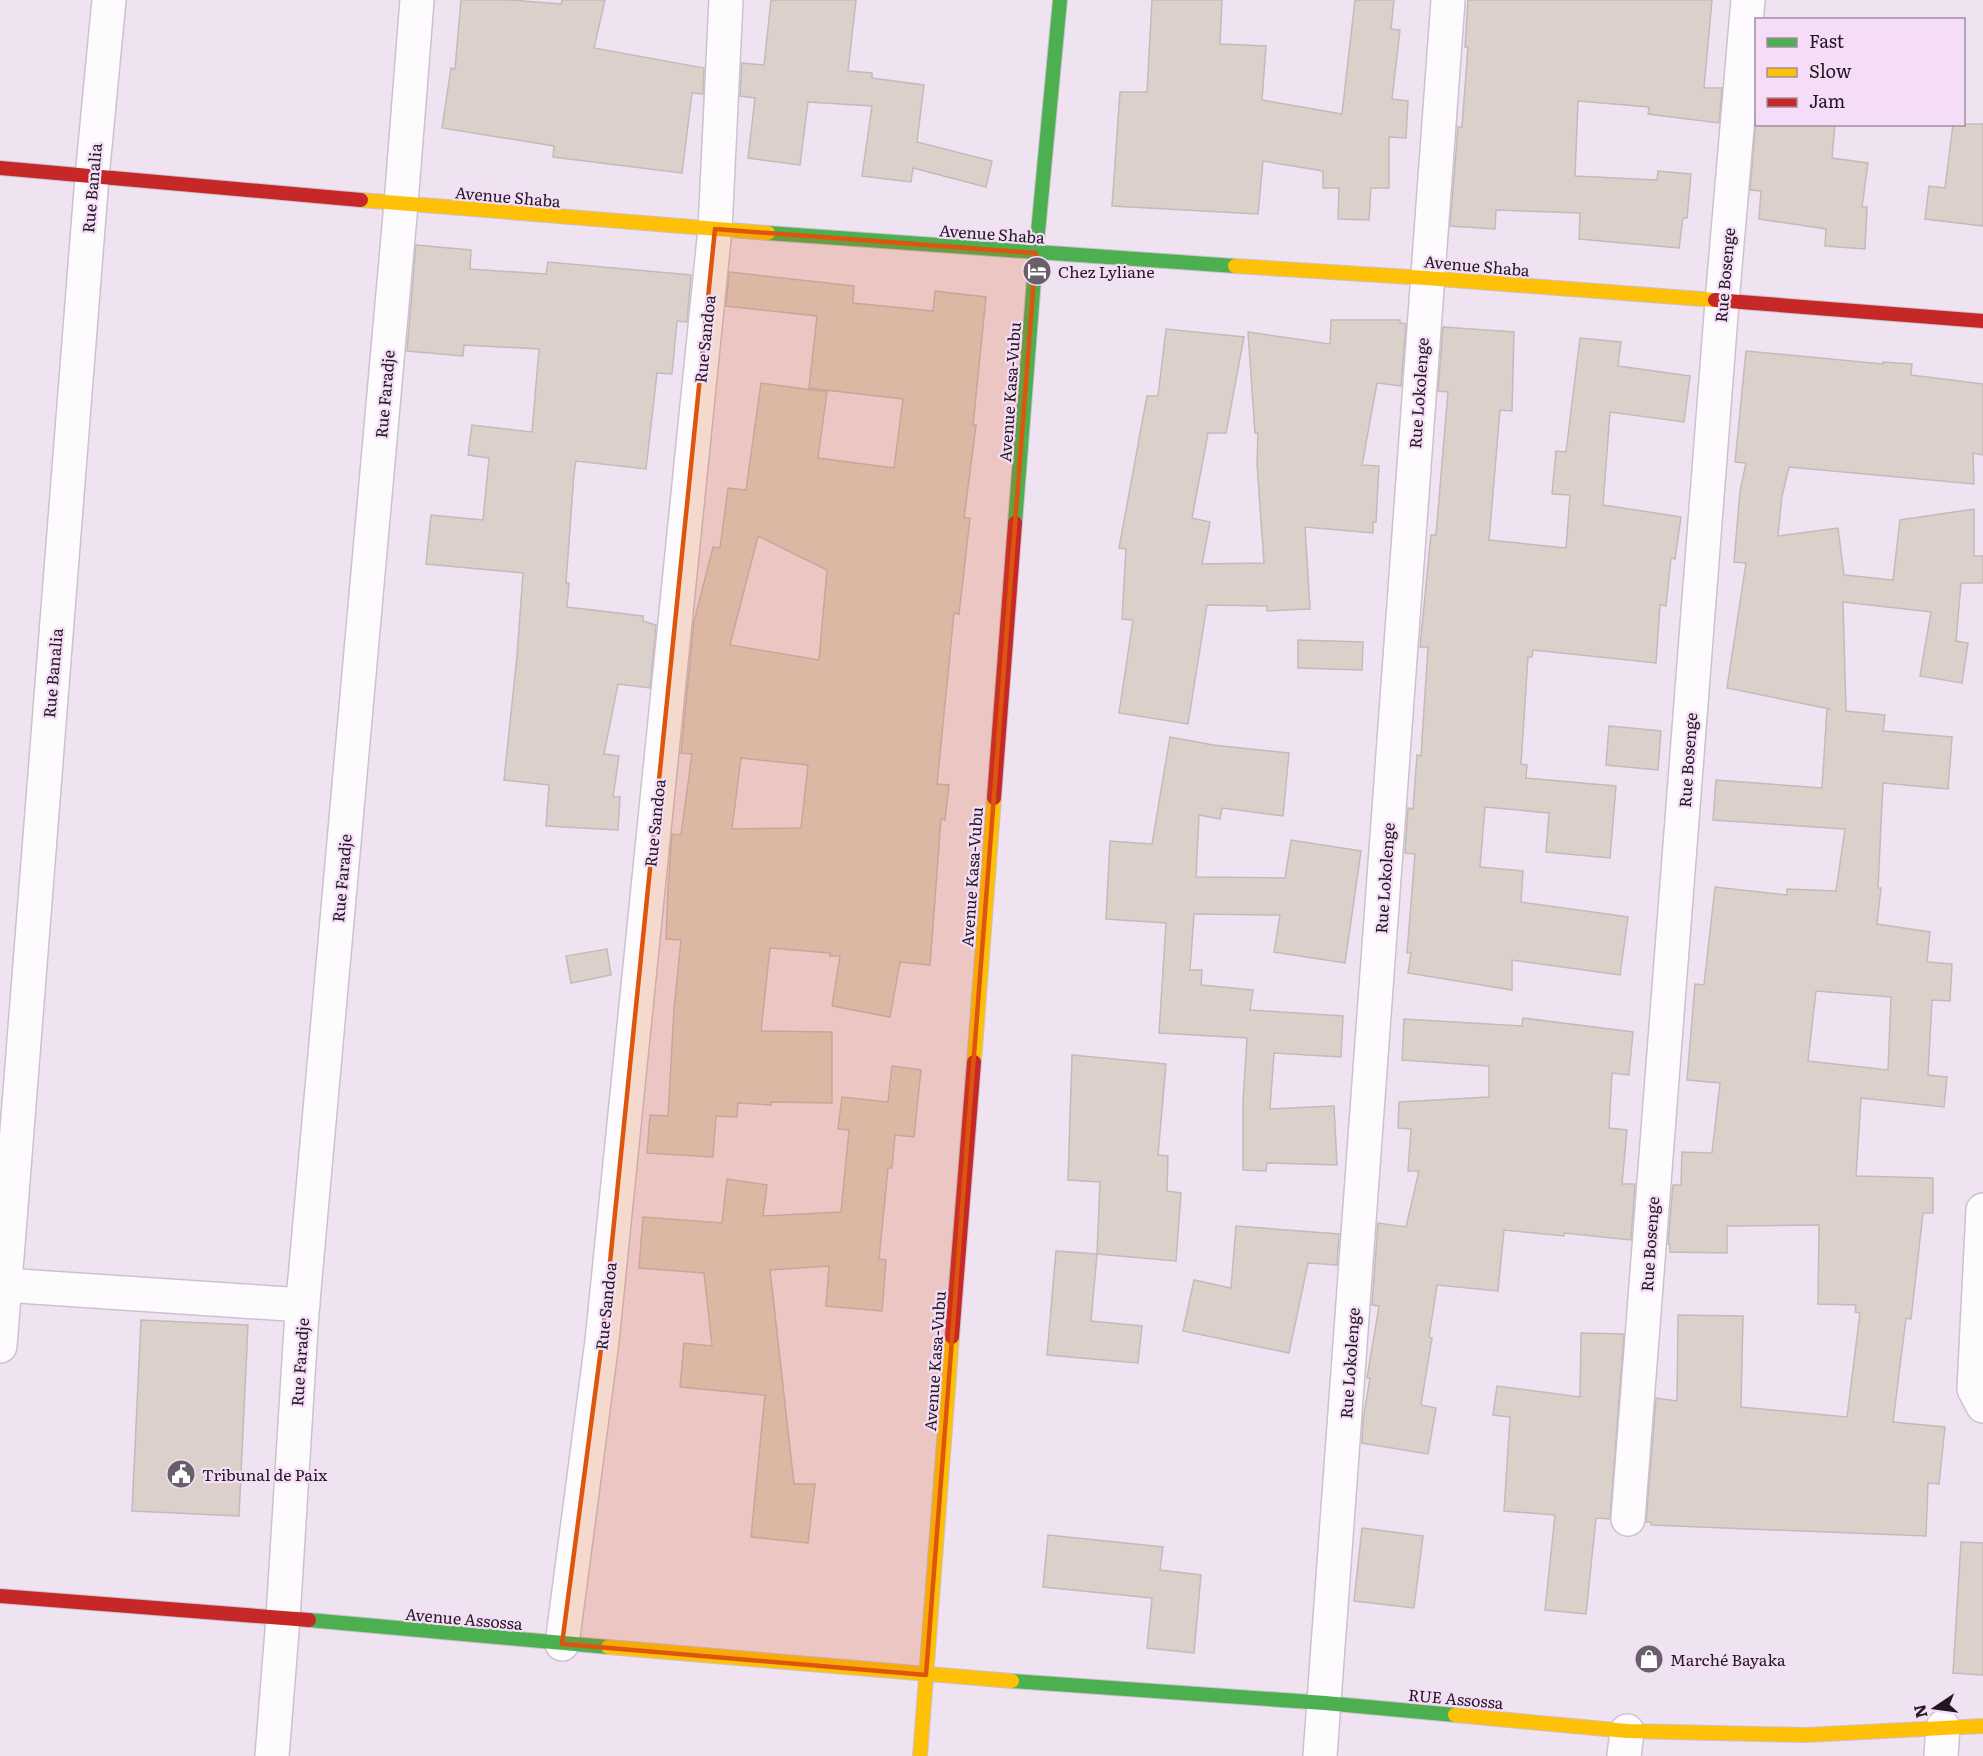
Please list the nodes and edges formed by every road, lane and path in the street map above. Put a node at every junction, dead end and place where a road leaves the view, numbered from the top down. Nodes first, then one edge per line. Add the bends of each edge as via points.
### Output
1 (109, 0) edge
2 (417, 0) edge
3 (726, 0) edge
4 (1060, 0) edge
5 (1448, 0) edge
6 (1748, 0) edge
7 (0, 168) edge
8 (92, 177) junction
9 (401, 204) junction
10 (715, 229) junction
11 (1036, 253) junction
12 (1426, 278) junction
13 (1722, 302) junction
14 (1983, 321) edge
15 (1983, 1210) edge
16 (4, 1285) junction
17 (303, 1305) junction
18 (0, 1346) edge
19 (1978, 1397) edge
20 (1628, 1519) dead end
21 (0, 1596) edge
22 (283, 1618) junction
23 (562, 1644) junction
24 (926, 1675) junction
25 (1325, 1703) junction
26 (1983, 1726) edge
27 (1942, 1742) edge
28 (1626, 1744) edge
29 (272, 1756) edge
30 (920, 1756) edge
31 (1320, 1756) edge

1 - 8 street, Rue Banalia
2 - 9 street, Rue Faradje
3 - 10 street, Rue Sandoa
4 - 11 street, Avenue Kasa-Vubu
5 - 12 street, Rue Lokolenge
6 - 13 street, Rue Bosenge
7 - 8 street, Avenue Shaba
8 - 9 street, Avenue Shaba
8 - 16 street, Rue Banalia
9 - 10 street, Avenue Shaba
9 - 17 street, Rue Faradje
10 - 11 street, Avenue Shaba
10 - 23 street, Rue Sandoa via 602,1341
11 - 12 street, Avenue Shaba
11 - 24 street, Avenue Kasa-Vubu
12 - 13 street, Avenue Shaba
12 - 25 street, Rue Lokolenge
13 - 14 street, Avenue Shaba
13 - 20 street, Rue Bosenge
15 - 19 street
16 - 17 street
16 - 18 street, Rue Banalia
17 - 22 street, Rue Faradje
21 - 22 street, Avenue Assossa
22 - 23 street, Avenue Assossa
22 - 29 street, Rue Faradje
23 - 24 street, Avenue Assossa
24 - 25 street, RUE Assossa
24 - 30 street, Avenue Kasa-Vubu
25 - 28 street, RUE Assossa
25 - 31 street, Rue Lokolenge
26 - 27 street, RUE Assossa
27 - 28 street, RUE Assossa via 1806,1734

